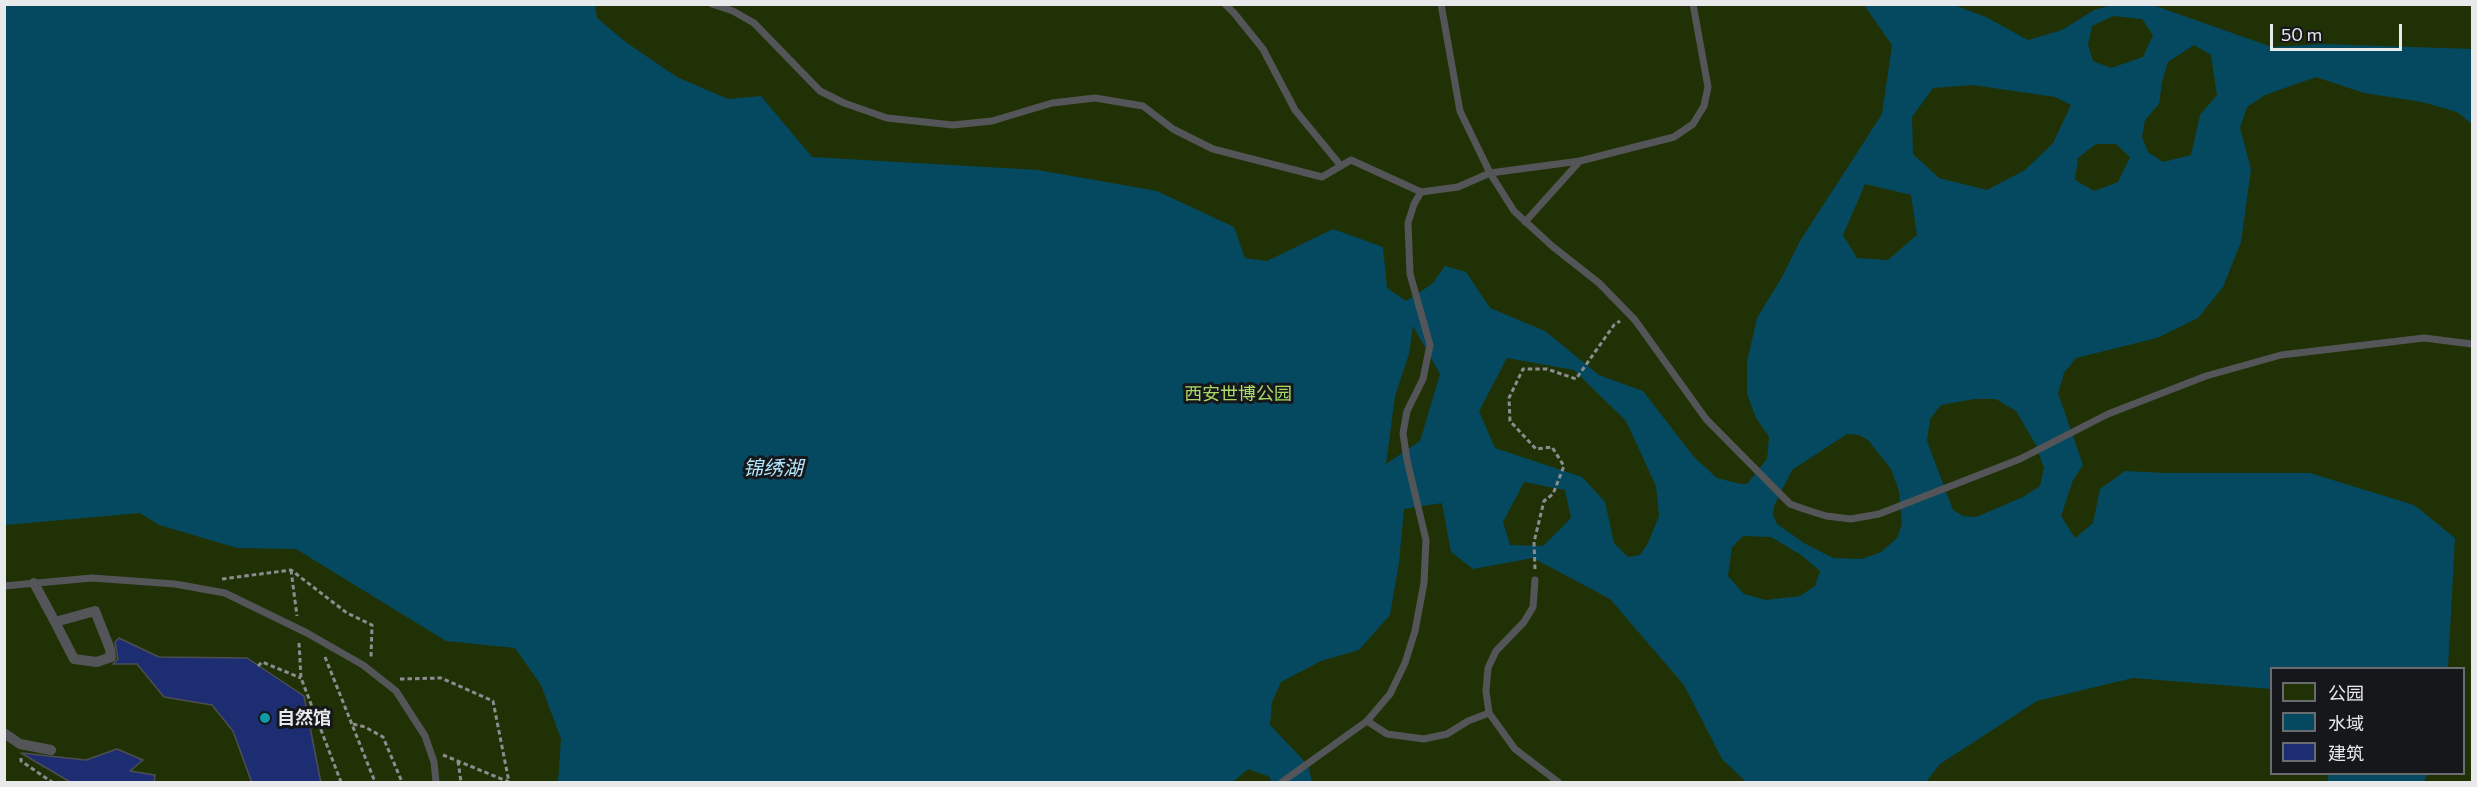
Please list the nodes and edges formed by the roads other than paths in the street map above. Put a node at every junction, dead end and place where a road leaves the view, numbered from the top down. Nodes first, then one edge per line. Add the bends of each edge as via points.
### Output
1 (712, 4) edge
2 (1225, 4) edge
3 (1441, 4) edge
4 (1693, 4) edge
5 (1580, 161) junction
6 (1341, 166) junction
7 (1490, 173) junction
8 (1421, 192) junction
9 (1525, 222) junction
10 (2472, 344) edge
11 (1535, 580) road end
12 (34, 583) junction
13 (4, 586) edge
14 (54, 622) junction
15 (1489, 713) junction
16 (1367, 721) junction
17 (4, 733) edge
18 (51, 750) dead end
19 (436, 783) edge
20 (1282, 783) edge
21 (1558, 783) edge

1 - 6 lane via 754,23 820,91 887,118 953,125 992,121 1052,103 1095,98 1143,106 1173,129 1213,149 1322,177
2 - 6 lane via 1263,49 1295,110
3 - 7 lane via 1460,111
4 - 5 lane via 1708,87 1704,106 1693,124 1674,137
5 - 7 lane
5 - 9 lane
6 - 8 lane via 1351,160
7 - 8 lane via 1458,187
7 - 9 lane
8 - 16 lane via 1408,223 1408,249 1410,274 1431,345 1403,433 1426,540 1424,583 1405,663 1390,694
9 - 10 lane via 1599,282 1629,314 1706,419 1790,504 1826,516 1851,519 1879,514 2020,459 2088,423 2206,376 2281,355 2424,338
11 - 15 lane via 1533,607 1496,651 1488,668
12 - 13 lane
12 - 14 street
12 - 19 lane via 92,578 175,584 225,593 298,629 371,671 396,691 425,736
14 - 14 street via 74,660 97,662 111,657 95,611
15 - 16 lane via 1447,735 1424,739 1387,734
15 - 21 lane via 1515,750
16 - 20 lane
17 - 18 street via 20,744

